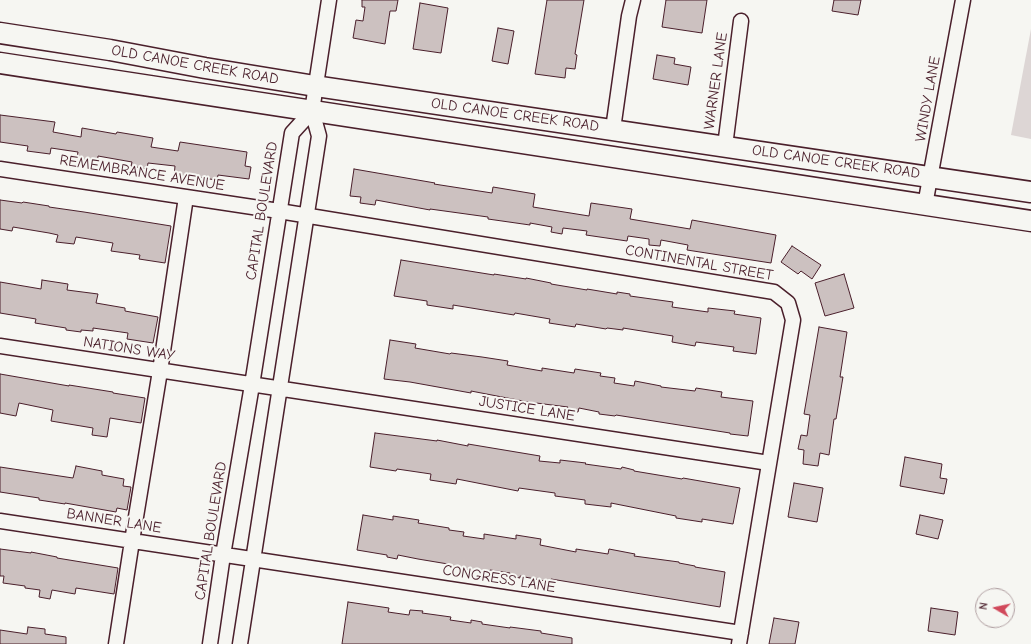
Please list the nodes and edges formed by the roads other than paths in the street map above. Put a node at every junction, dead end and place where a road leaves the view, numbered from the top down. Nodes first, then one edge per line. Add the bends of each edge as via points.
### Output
1 (329, 0) edge
2 (633, 0) edge
3 (963, 0) edge
4 (741, 21) dead end
5 (0, 33) edge
6 (0, 63) edge
7 (316, 86) junction
8 (312, 111) junction
9 (613, 129) junction
10 (725, 146) junction
11 (0, 169) edge
12 (931, 176) junction
13 (1031, 192) edge
14 (186, 197) junction
15 (925, 205) junction
16 (279, 211) junction
17 (307, 216) junction
18 (1031, 221) edge
19 (0, 346) edge
20 (160, 371) junction
21 (252, 385) junction
22 (280, 389) junction
23 (769, 463) junction
24 (0, 520) edge
25 (132, 541) junction
26 (223, 555) junction
27 (253, 560) junction
28 (740, 638) edge
29 (116, 644) edge
30 (210, 644) edge
31 (240, 644) edge

1 - 7 street
2 - 9 street
3 - 12 street, WINDY LANE
4 - 10 street, WARNER LANE
5 - 7 main road, OLD CANOE CREEK ROAD
6 - 8 main road, OLD CANOE CREEK ROAD
7 - 8 street
7 - 9 main road, OLD CANOE CREEK ROAD
8 - 15 main road, OLD CANOE CREEK ROAD
8 - 16 street, CAPITAL BOULEVARD via 292,133
8 - 17 street via 319,136
9 - 10 main road, OLD CANOE CREEK ROAD
10 - 12 main road, OLD CANOE CREEK ROAD
11 - 14 street, REMEMBRANCE AVENUE
12 - 13 main road, OLD CANOE CREEK ROAD
12 - 15 street, WINDY LANE
14 - 16 street, REMEMBRANCE AVENUE
14 - 20 street
15 - 18 main road, OLD CANOE CREEK ROAD
16 - 17 street, REMEMBRANCE AVENUE
16 - 21 street, CAPITAL BOULEVARD
17 - 22 street
17 - 23 street, CONTINENTAL STREET via 774,292 788,303 793,320
19 - 20 street, NATIONS WAY
20 - 21 street, NATIONS WAY
20 - 25 street
21 - 22 street, NATIONS WAY
21 - 26 street, CAPITAL BOULEVARD
22 - 23 street, JUSTICE LANE
22 - 27 street
23 - 28 street, CONTINENTAL STREET
24 - 25 street, BANNER LANE
25 - 26 street, BANNER LANE
25 - 29 street
26 - 27 street, BANNER LANE
26 - 30 street, CAPITAL BOULEVARD
27 - 28 street, CONGRESS LANE
27 - 31 street

